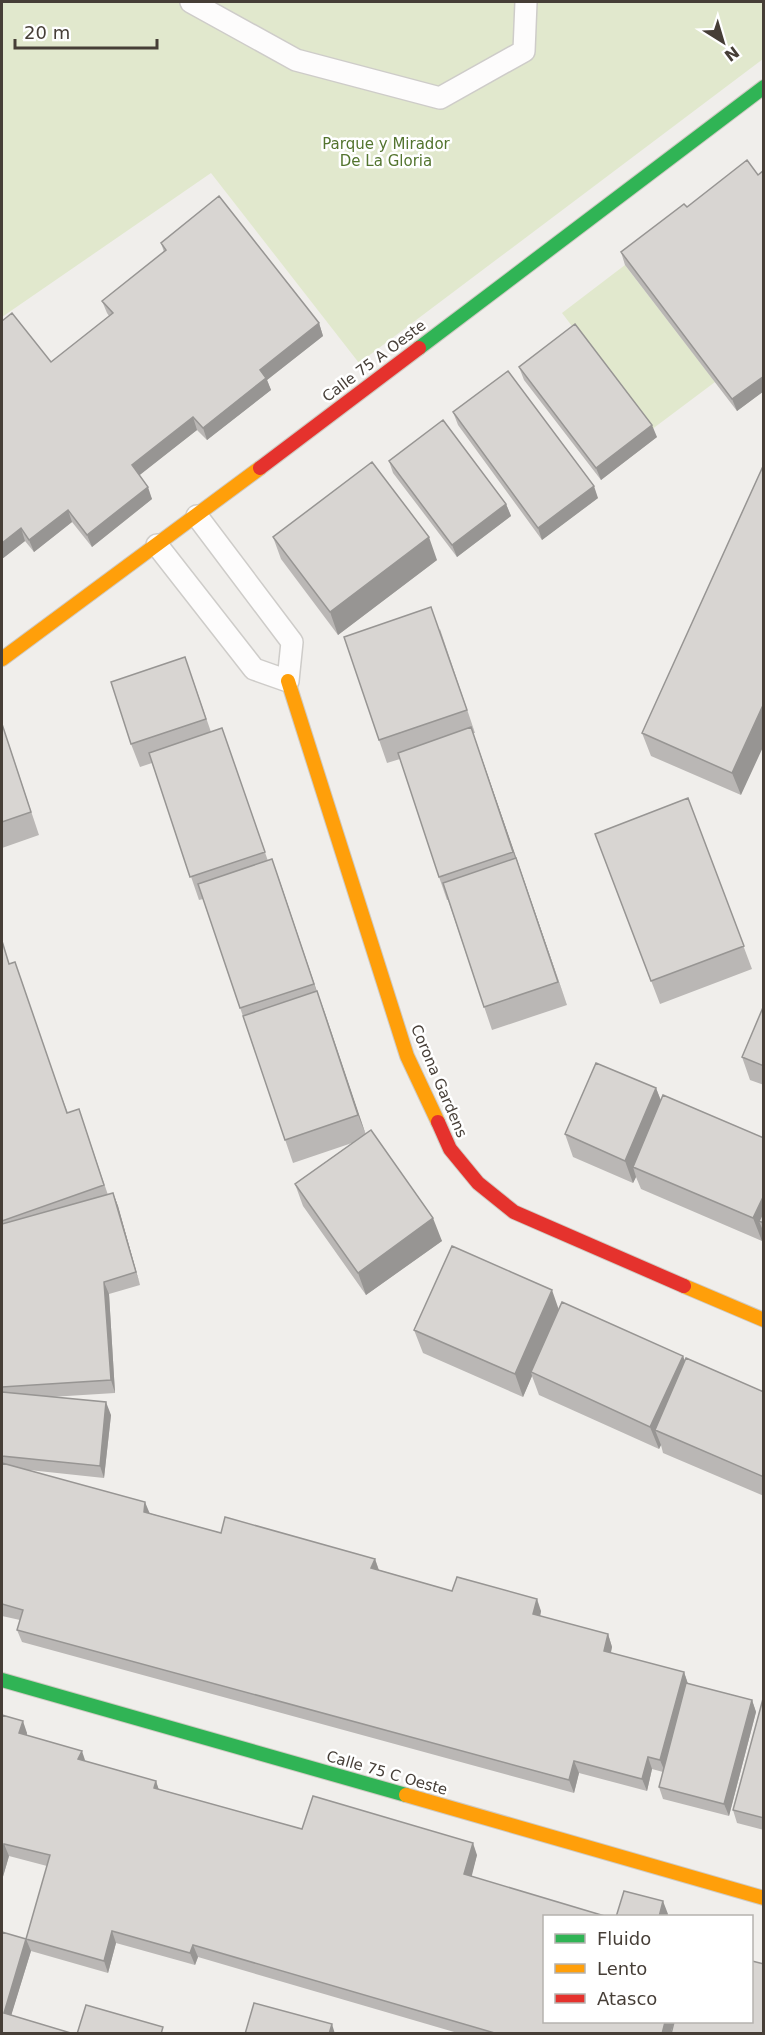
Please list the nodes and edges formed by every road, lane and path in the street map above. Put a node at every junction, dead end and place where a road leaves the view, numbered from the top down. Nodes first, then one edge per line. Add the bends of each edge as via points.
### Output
1 (191, 2) edge
2 (526, 2) edge
3 (764, 87) edge
4 (197, 516) junction
5 (157, 545) junction
6 (2, 659) edge
7 (288, 681) junction
8 (764, 1320) edge
9 (2, 1680) edge
10 (764, 1898) edge

1 - 2 lane via 296,60 440,98 524,51
3 - 4 street, Calle 75 A Oeste
4 - 5 street, Calle 75 A Oeste
4 - 7 lane via 292,642
5 - 6 street, Calle 75 A Oeste
5 - 7 lane via 254,669
7 - 8 street, Corona Gardens via 407,1056 450,1149 478,1183 514,1212
9 - 10 street, Calle 75 C Oeste

